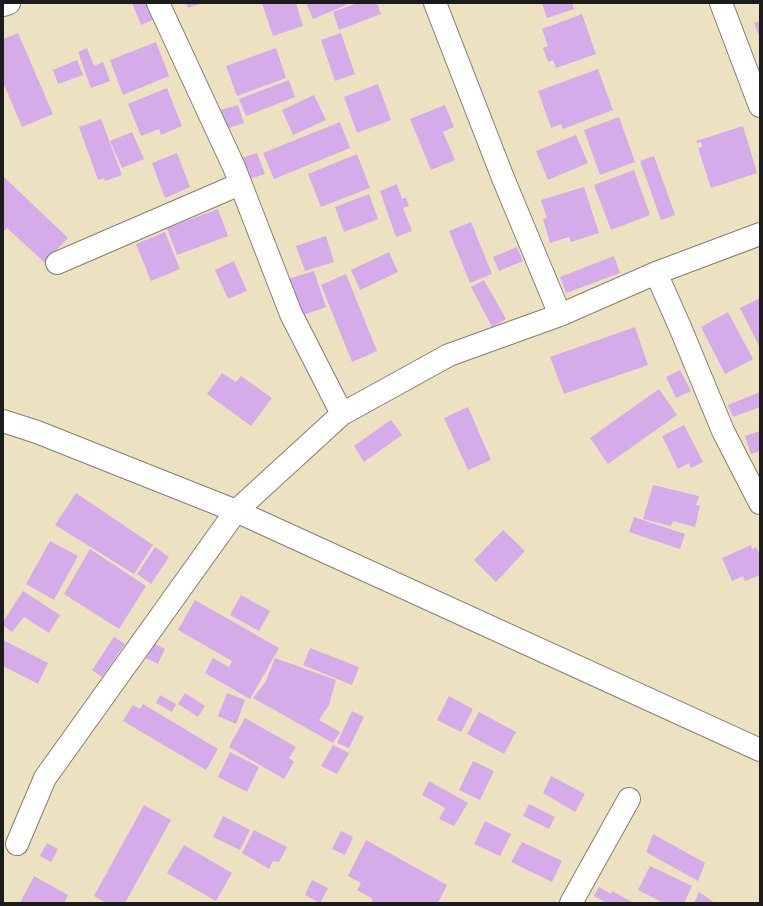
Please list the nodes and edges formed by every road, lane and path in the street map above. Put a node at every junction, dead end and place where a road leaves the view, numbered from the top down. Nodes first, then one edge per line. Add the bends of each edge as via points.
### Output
1 (9, 3) edge
2 (158, 3) edge
3 (435, 3) edge
4 (720, 3) edge
5 (3, 5) edge
6 (760, 106) edge
7 (240, 184) junction
8 (760, 234) edge
9 (58, 263) dead end
10 (656, 273) junction
11 (560, 315) junction
12 (342, 414) junction
13 (3, 421) edge
14 (760, 503) edge
15 (236, 511) junction
16 (760, 750) edge
17 (629, 800) dead end
18 (17, 844) dead end
19 (571, 903) edge

1 - 5 street
2 - 7 street
3 - 11 street
4 - 6 street
7 - 9 street
7 - 12 street via 291,314
8 - 10 street
10 - 11 street
10 - 14 street via 723,431
11 - 12 street via 448,355
12 - 15 street
13 - 15 street
15 - 16 street
15 - 18 street via 45,778
17 - 19 street

